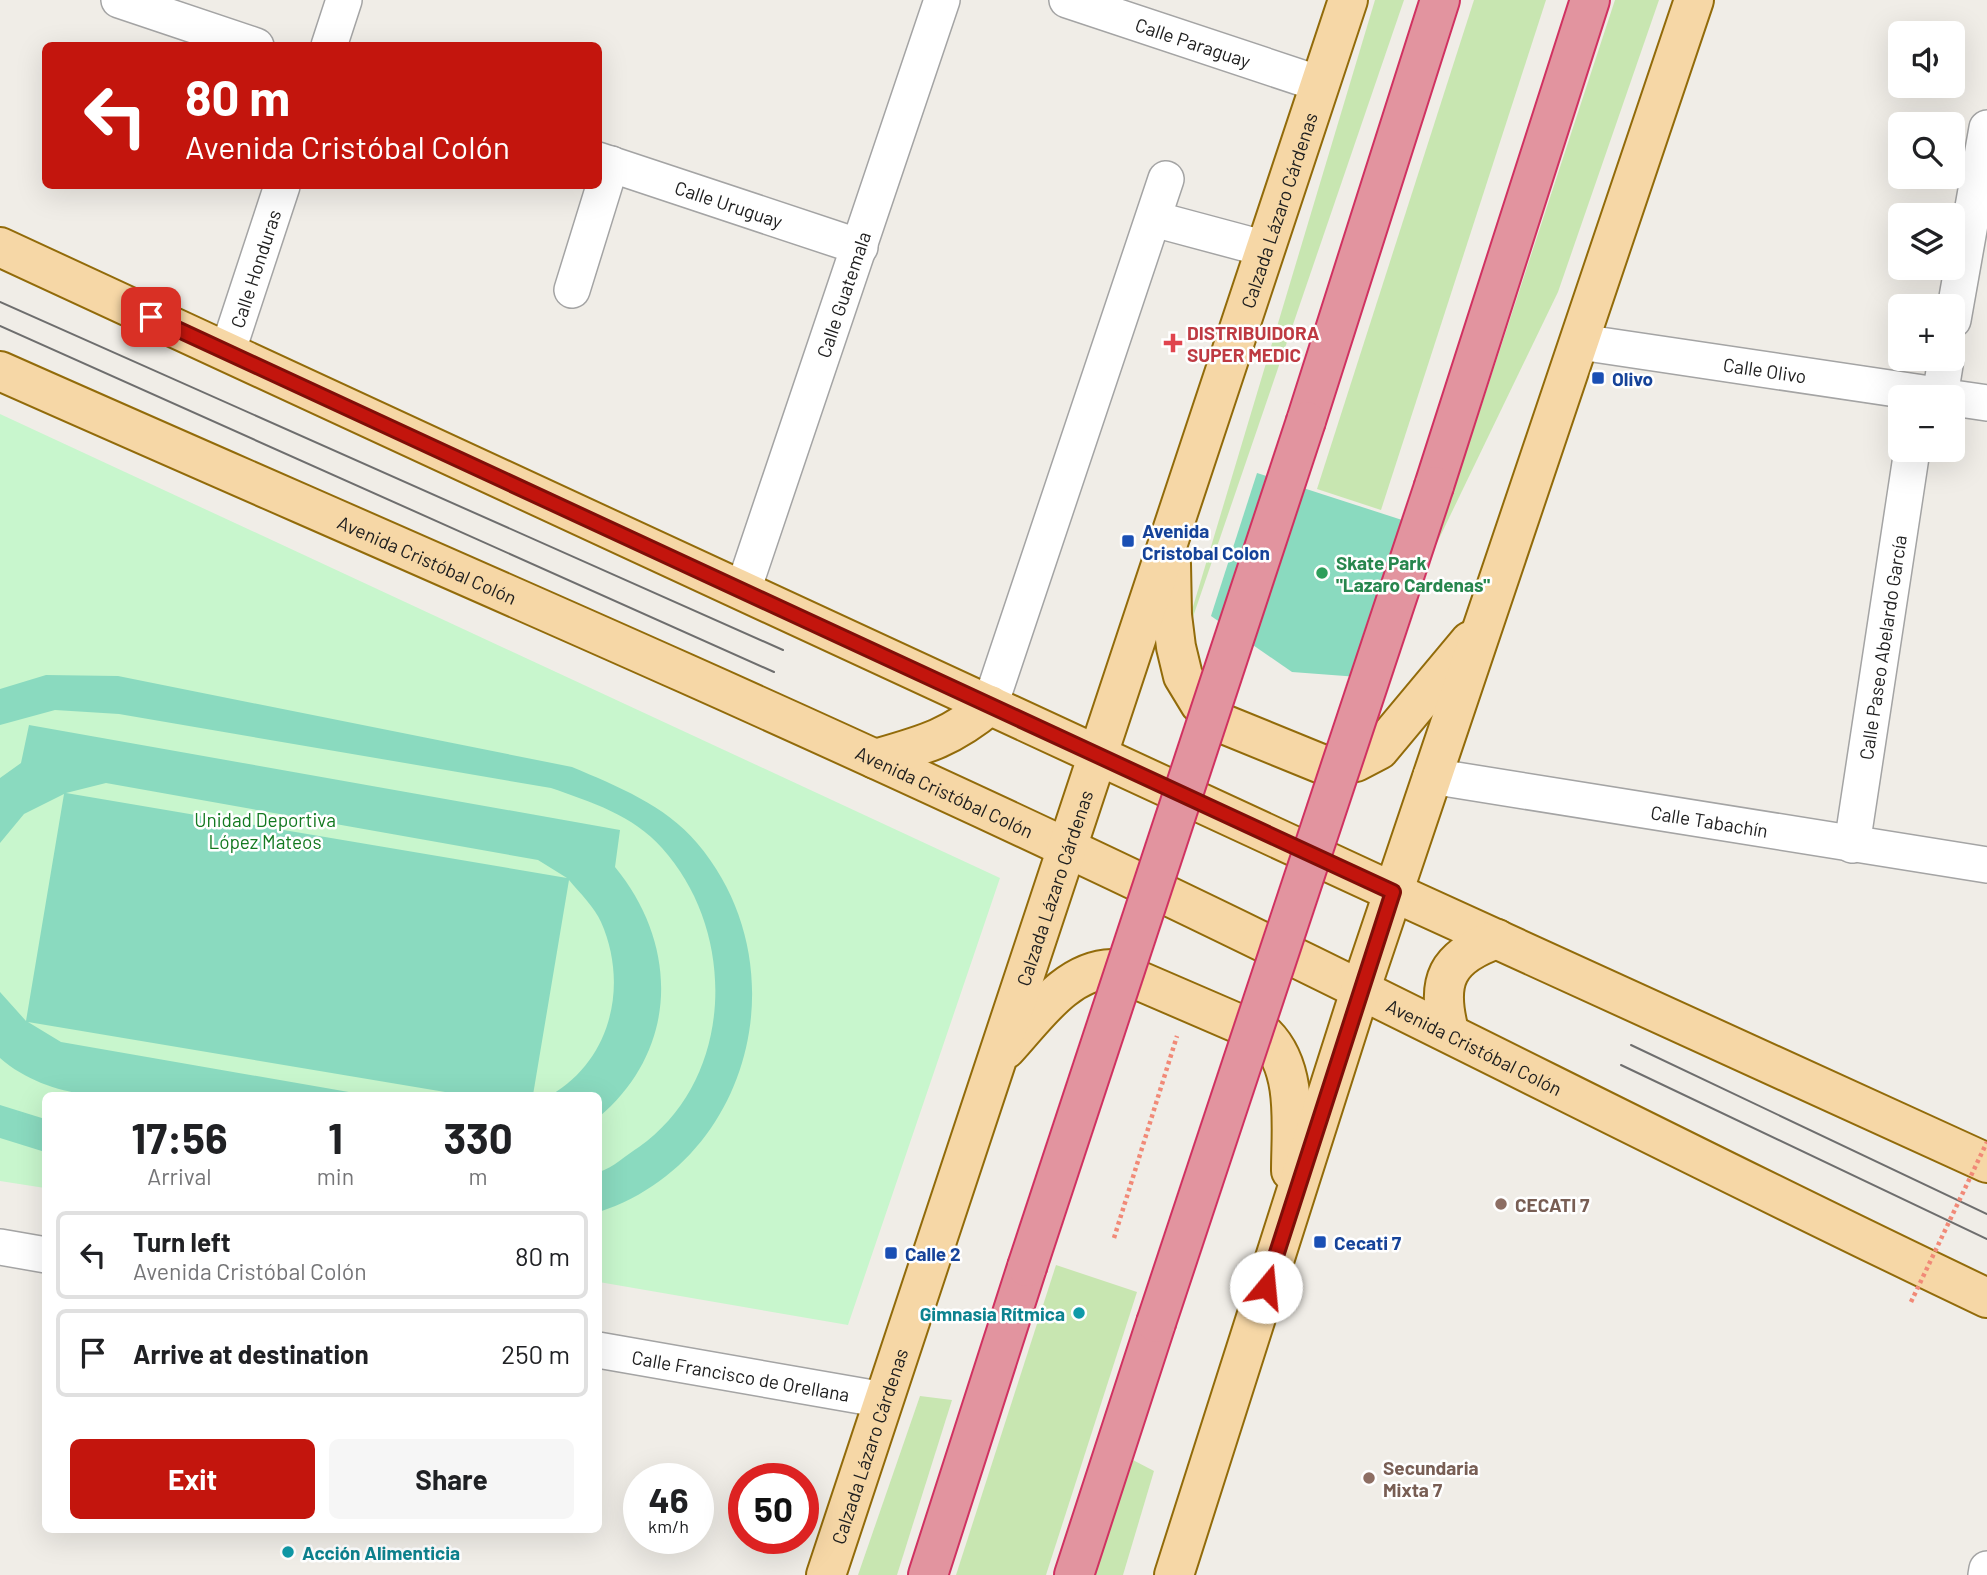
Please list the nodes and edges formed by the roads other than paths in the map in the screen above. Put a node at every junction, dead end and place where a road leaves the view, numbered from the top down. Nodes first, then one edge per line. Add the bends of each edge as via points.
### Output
1 (119, 0) edge
2 (344, 0) edge
3 (942, 0) edge
4 (1067, 0) edge
5 (1348, 0) edge
6 (1440, 0) edge
7 (1590, 0) edge
8 (1695, 0) edge
9 (244, 42) edge
10 (330, 42) edge
11 (1321, 84) junction
12 (1987, 128) edge
13 (605, 162) edge
14 (1166, 178) dead end
15 (281, 189) edge
16 (598, 189) edge
17 (1154, 219) junction
18 (0, 247) edge
19 (860, 247) junction
20 (1266, 249) junction
21 (572, 290) dead end
22 (1958, 294) edge
23 (1580, 342) junction
24 (227, 353) junction
25 (0, 371) edge
26 (1888, 389) edge
27 (1965, 400) edge
28 (1987, 403) edge
29 (1910, 462) edge
30 (1171, 533) junction
31 (743, 590) junction
32 (1484, 623) junction
33 (990, 705) junction
34 (1098, 754) junction
35 (875, 759) junction
36 (1431, 776) junction
37 (1852, 845) junction
38 (1065, 847) junction
39 (1987, 865) edge
40 (1393, 892) junction
41 (1497, 939) junction
42 (1361, 988) junction
43 (1449, 1031) junction
44 (998, 1059) junction
45 (1987, 1163) edge
46 (1291, 1208) junction
47 (0, 1247) edge
48 (42, 1254) edge
49 (1987, 1298) edge
50 (602, 1351) edge
51 (884, 1400) junction
52 (1987, 1569) edge
53 (826, 1575) edge
54 (928, 1575) edge
55 (1074, 1575) edge
56 (1174, 1575) edge
57 (1986, 1575) edge

1 - 9 street
2 - 10 street
3 - 19 street, Calle Guatemala
4 - 11 street, Calle Paraguay
5 - 11 main road, Calzada Lázaro Cárdenas
6 - 54 highway, bridge via 1307,421
7 - 55 highway, bridge
8 - 23 main road
11 - 20 main road, Calzada Lázaro Cárdenas
12 - 22 street
13 - 19 street, Calle Uruguay
14 - 17 street
15 - 24 street, Calle Honduras
16 - 21 street
17 - 20 street
17 - 33 street
18 - 24 main road
19 - 31 street, Calle Guatemala
20 - 30 main road, Calzada Lázaro Cárdenas
23 - 26 street, Calle Olivo
23 - 32 main road
24 - 31 main road
25 - 35 main road, Avenida Cristóbal Colón
27 - 28 street, Calle Olivo
29 - 37 street, Calle Paseo Abelardo García
30 - 32 main road via 1176,647 1183,676 1200,704 1221,723 1324,765 1356,762 1379,750
30 - 34 main road, Calzada Lázaro Cárdenas
31 - 33 main road
32 - 36 main road
33 - 34 main road
33 - 35 main road via 963,728 937,741
34 - 38 main road, Calzada Lázaro Cárdenas
34 - 40 main road
35 - 38 main road, Avenida Cristóbal Colón
36 - 37 street, Calle Tabachín
36 - 40 main road
37 - 39 street, Calle Tabachín
38 - 42 main road, Avenida Cristóbal Colón
38 - 44 main road, Calzada Lázaro Cárdenas
40 - 41 main road
40 - 42 main road
41 - 43 main road via 1474,947 1455,963 1443,984
41 - 45 main road
42 - 43 main road, Avenida Cristóbal Colón
42 - 46 main road
43 - 49 main road, Avenida Cristóbal Colón
44 - 46 main road via 1061,992 1095,969 1112,969 1265,1035 1285,1063
44 - 51 main road, Calzada Lázaro Cárdenas
46 - 56 main road
47 - 48 street
50 - 51 street, Calle Francisco de Orellana
51 - 53 main road, Calzada Lázaro Cárdenas
52 - 57 street

